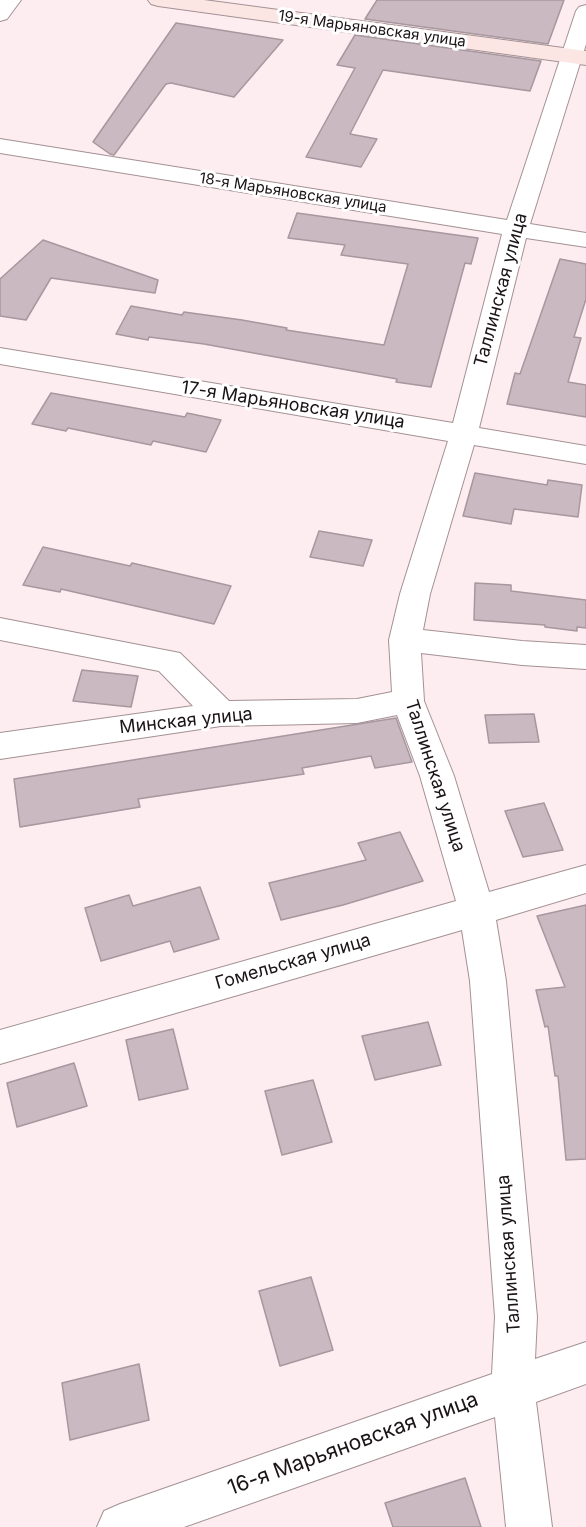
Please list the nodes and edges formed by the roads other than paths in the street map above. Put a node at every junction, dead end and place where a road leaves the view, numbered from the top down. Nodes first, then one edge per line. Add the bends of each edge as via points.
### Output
1 (10, 0) edge
2 (158, 0) edge
3 (586, 10) edge
4 (0, 15) edge
5 (578, 57) edge
6 (0, 146) edge
7 (516, 229) junction
8 (586, 240) edge
9 (0, 356) edge
10 (464, 433) junction
11 (586, 455) edge
12 (0, 629) edge
13 (405, 640) junction
14 (586, 657) edge
15 (408, 701) junction
16 (221, 714) junction
17 (0, 747) edge
18 (586, 879) edge
19 (476, 909) junction
20 (0, 1047) edge
21 (586, 1363) edge
22 (513, 1387) junction
23 (120, 1527) edge
24 (529, 1527) edge

1 - 4 street
2 - 5 street, 19-я Марьяновская улица
3 - 5 street, Таллинская улица
5 - 7 street, Таллинская улица
6 - 7 street, 18-я Марьяновская улица
7 - 8 street, 18-я Марьяновская улица
7 - 10 street, Таллинская улица
9 - 10 street, 17-я Марьяновская улица
10 - 11 street, 17-я Марьяновская улица
10 - 13 street, Таллинская улица
12 - 16 street via 169,661
13 - 14 street
13 - 15 street, Таллинская улица
15 - 16 street, Минская улица via 357,711
15 - 19 street, Таллинская улица via 437,776
16 - 17 street, Минская улица
18 - 19 street, Гомельская улица
19 - 20 street, Гомельская улица
19 - 22 street, Таллинская улица via 488,981 516,1317
21 - 22 street, 16-я Марьяновская улица
22 - 23 street, 16-я Марьяновская улица
22 - 24 street, Таллинская улица

